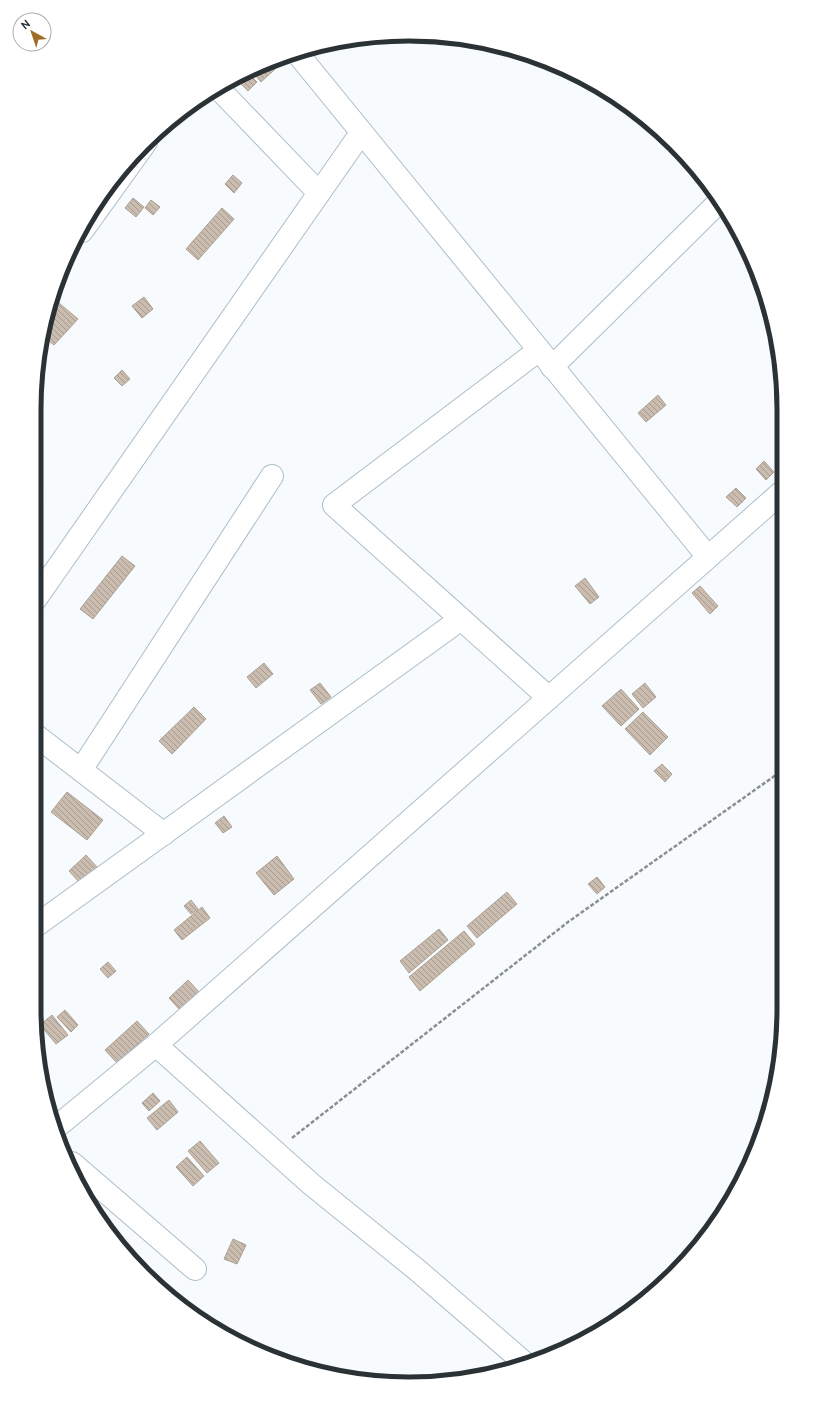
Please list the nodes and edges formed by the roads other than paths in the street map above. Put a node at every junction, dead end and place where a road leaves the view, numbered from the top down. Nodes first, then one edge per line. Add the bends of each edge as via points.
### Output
1 (300, 58) edge
2 (222, 92) edge
3 (361, 133) junction
4 (319, 193) junction
5 (715, 205) edge
6 (546, 358) junction
7 (272, 476) dead end
8 (777, 496) edge
9 (708, 557) junction
10 (41, 590) edge
11 (462, 619) junction
12 (549, 698) junction
13 (41, 739) edge
14 (81, 770) junction
15 (164, 834) junction
16 (41, 922) edge
17 (156, 1045) junction
18 (60, 1124) edge
19 (78, 1169) edge
20 (195, 1270) dead end
21 (521, 1359) edge

1 - 3 street
2 - 4 street
3 - 4 street
3 - 6 street
4 - 10 street
5 - 6 street
6 - 9 street
6 - 11 street via 334,505
7 - 14 street
8 - 9 street
9 - 12 street
11 - 12 street
11 - 15 street
12 - 17 street
13 - 14 street
14 - 15 street
15 - 16 street
17 - 18 street
17 - 21 street via 311,1184
19 - 20 street

